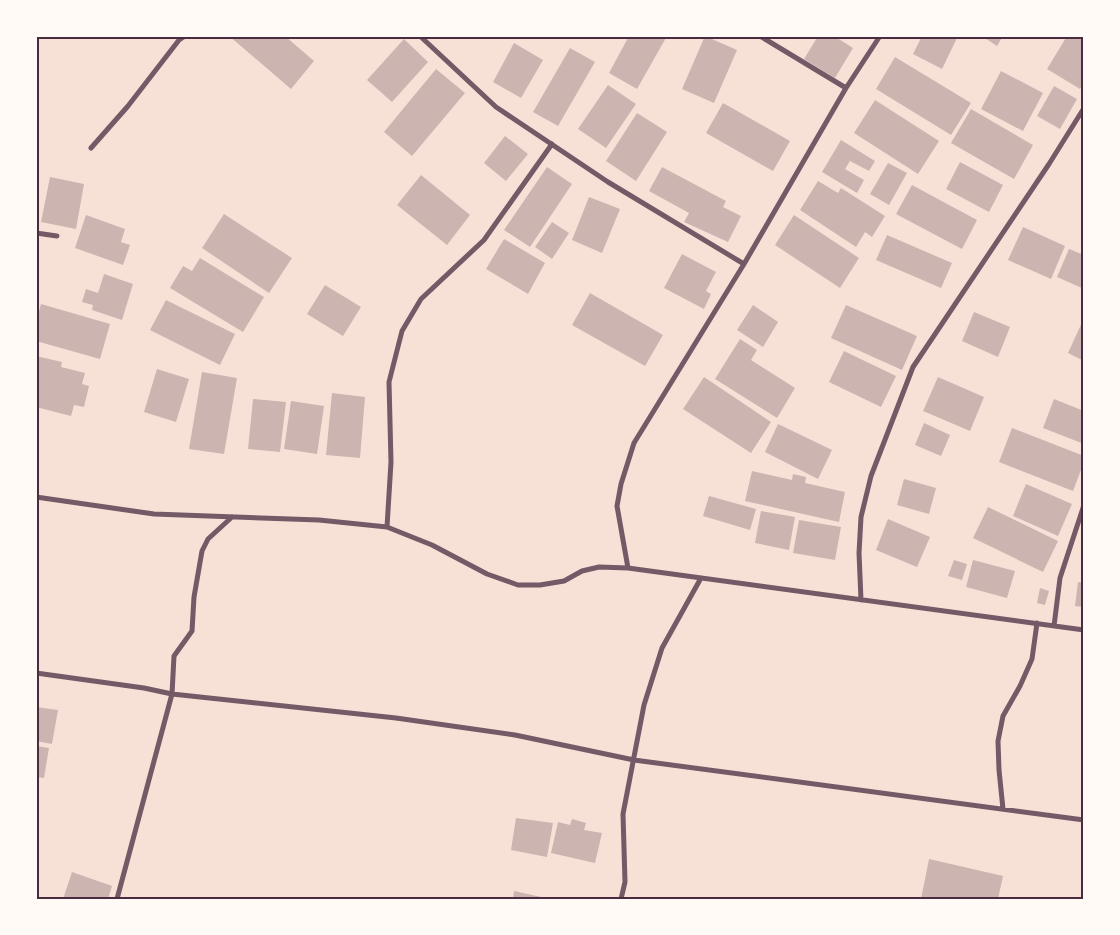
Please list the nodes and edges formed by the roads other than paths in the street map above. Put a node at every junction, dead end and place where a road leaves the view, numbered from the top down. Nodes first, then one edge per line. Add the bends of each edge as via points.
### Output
1 (185, 36) edge
2 (420, 36) edge
3 (760, 36) edge
4 (880, 36) edge
5 (846, 88) junction
6 (1084, 108) edge
7 (552, 144) junction
8 (91, 148) dead end
9 (36, 233) edge
10 (57, 236) dead end
11 (744, 264) junction
12 (36, 497) edge
13 (1084, 504) edge
14 (233, 516) junction
15 (387, 527) junction
16 (628, 568) junction
17 (701, 578) junction
18 (861, 600) junction
19 (1037, 623) junction
20 (1054, 626) junction
21 (1084, 630) edge
22 (36, 673) edge
23 (172, 694) junction
24 (634, 760) junction
25 (1003, 809) junction
26 (1084, 820) edge
27 (117, 899) edge
28 (621, 899) edge

1 - 8 street
2 - 7 street via 496,107
3 - 5 street
4 - 5 street
5 - 11 street
6 - 18 street via 913,367 870,476 861,517
7 - 11 street via 608,182
7 - 15 street via 484,240 421,299 402,331 389,382 391,462
9 - 10 street
11 - 16 street via 634,444 617,506
12 - 14 street via 154,514
13 - 20 street via 1060,578
14 - 15 street
14 - 23 street via 208,539 202,551 192,631 174,656
15 - 16 street via 518,585 564,581 598,566
16 - 17 street
17 - 18 street
17 - 24 street via 662,648 644,706
18 - 19 street
19 - 20 street
19 - 25 street via 1032,659 1003,716 998,741
20 - 21 street
22 - 23 street
23 - 24 street via 488,731
23 - 27 street
24 - 25 street
24 - 28 street via 623,814 624,882
25 - 26 street

